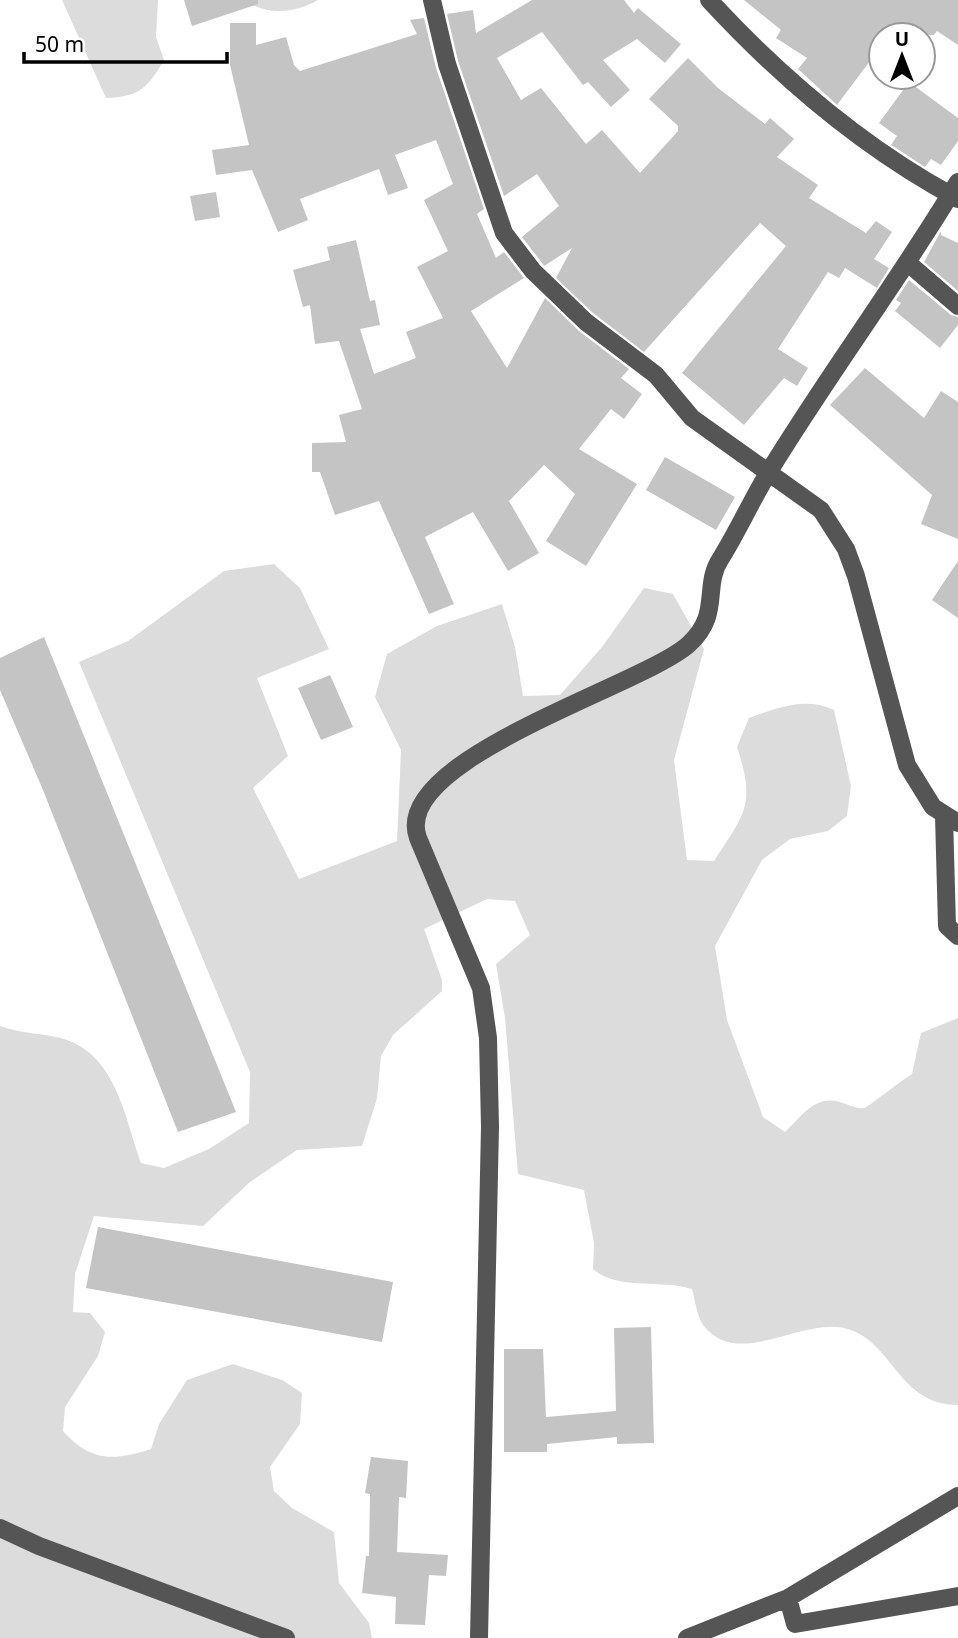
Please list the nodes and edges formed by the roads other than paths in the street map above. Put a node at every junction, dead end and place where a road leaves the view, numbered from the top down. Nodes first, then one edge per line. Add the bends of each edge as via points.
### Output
1 (432, 0) edge
2 (709, 0) edge
3 (955, 192) edge
4 (908, 263) junction
5 (958, 306) edge
6 (769, 472) junction
7 (951, 819) edge
8 (958, 936) edge
9 (958, 1496) edge
10 (0, 1528) edge
11 (958, 1595) edge
12 (788, 1598) junction
13 (797, 1631) edge
14 (286, 1638) edge
15 (479, 1638) edge
16 (687, 1638) edge

1 - 6 street via 447,64 504,233 542,279 586,322 656,375 692,418
2 - 3 street via 753,46 853,134
3 - 4 street
4 - 5 street
4 - 6 street
6 - 7 street via 821,510 846,549 907,765 925,797
6 - 15 street via 713,572 712,606 689,645 495,741 446,779 416,816 418,838 481,988 488,1038 490,1141
7 - 8 street via 947,926
9 - 12 street
10 - 14 street
11 - 13 street
12 - 13 street
12 - 16 street

